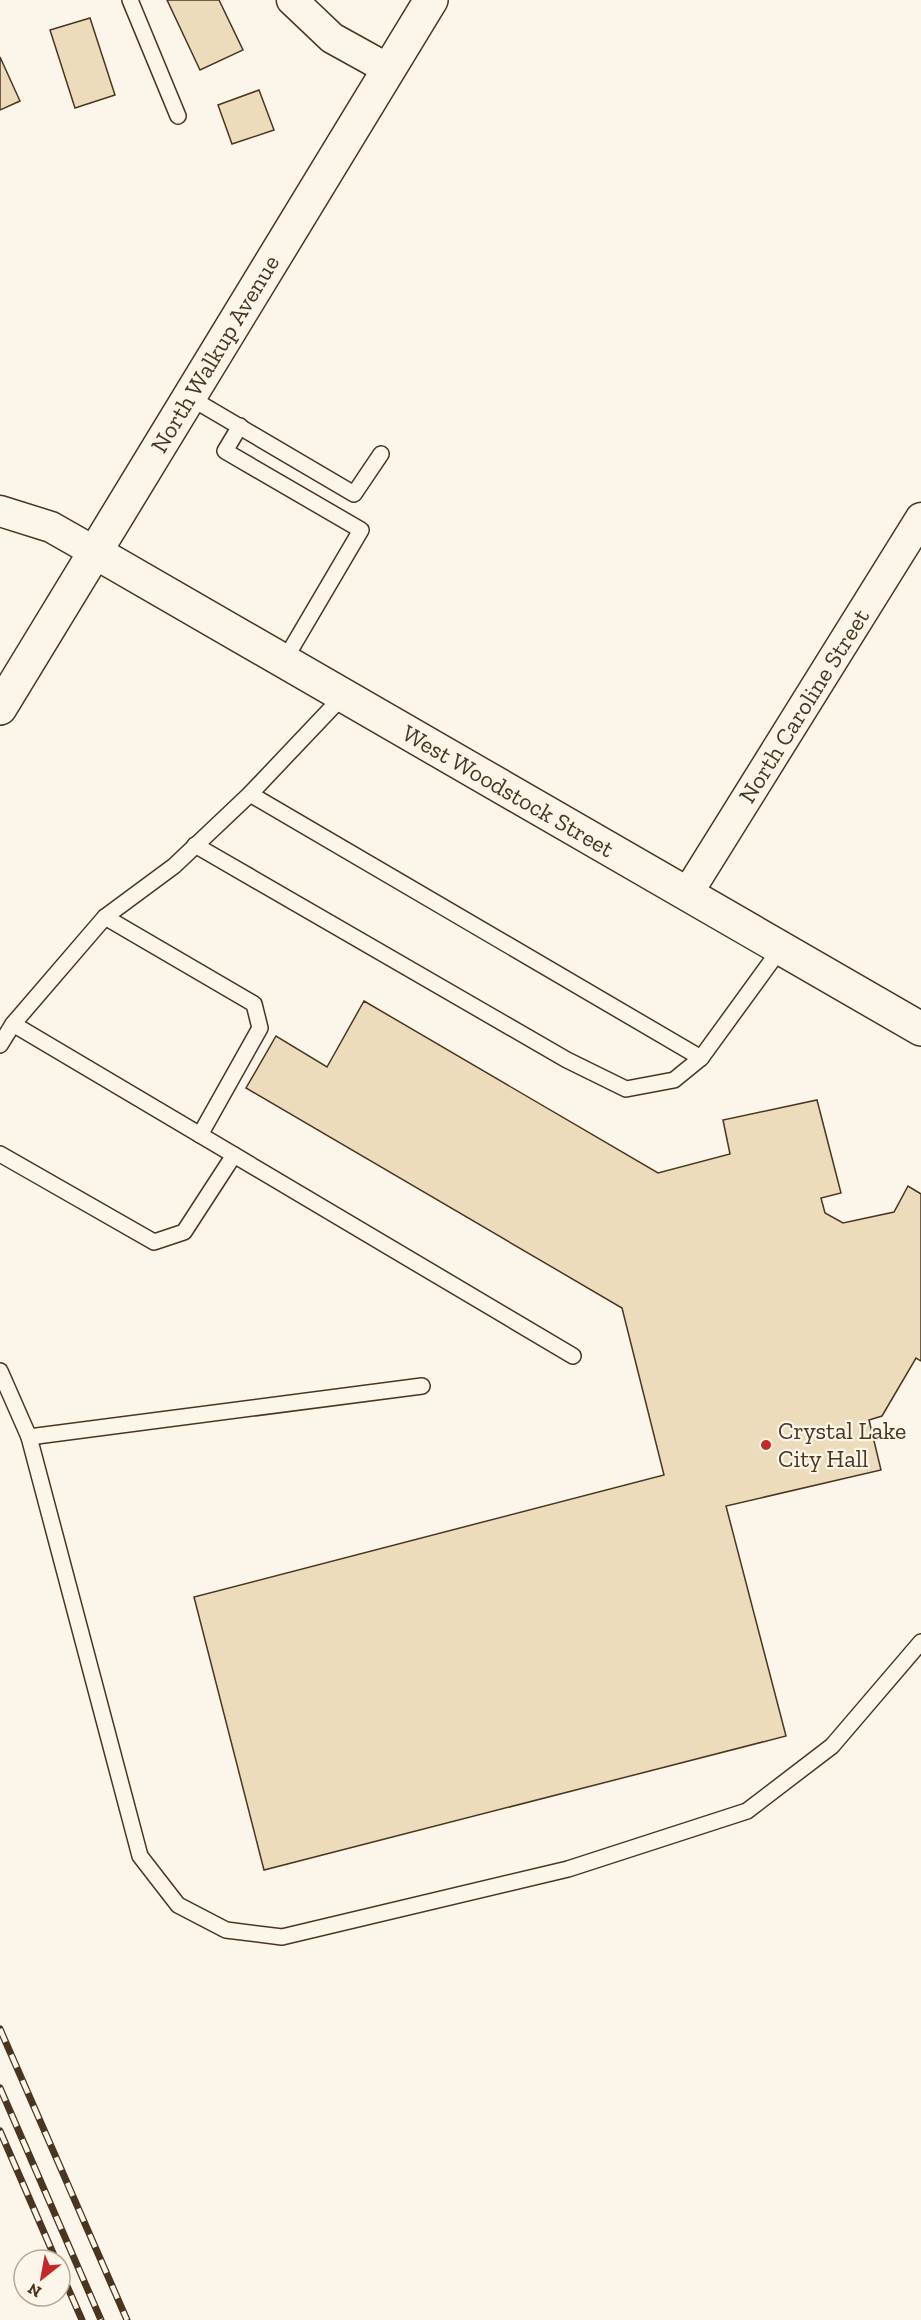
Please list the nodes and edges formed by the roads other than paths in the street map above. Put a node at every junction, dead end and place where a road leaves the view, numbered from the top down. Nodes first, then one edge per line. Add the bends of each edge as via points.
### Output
1 (130, 0) edge
2 (292, 0) edge
3 (430, 0) edge
4 (388, 69) junction
5 (178, 116) dead end
6 (189, 397) junction
7 (240, 426) junction
8 (381, 454) dead end
9 (0, 511) edge
10 (921, 518) edge
11 (95, 552) junction
12 (284, 661) junction
13 (343, 696) junction
14 (0, 708) edge
15 (250, 794) junction
16 (195, 845) junction
17 (687, 894) junction
18 (105, 916) junction
19 (781, 948) junction
20 (13, 1024) junction
21 (921, 1029) edge
22 (0, 1045) edge
23 (701, 1058) junction
24 (200, 1135) junction
25 (0, 1155) edge
26 (234, 1155) junction
27 (573, 1356) dead end
28 (0, 1371) edge
29 (422, 1386) dead end
30 (29, 1437) junction
31 (921, 1641) edge

1 - 5 lane
2 - 4 street via 332,38
3 - 4 street, North Walkup Avenue
4 - 6 street, North Walkup Avenue
6 - 7 lane
6 - 11 street, North Walkup Avenue
7 - 8 lane via 354,494
7 - 12 lane via 225,451 361,530
9 - 11 street via 51,527
10 - 17 street, North Caroline Street
11 - 12 street, West Woodstock Street
11 - 14 street, North Walkup Avenue
12 - 13 street, West Woodstock Street
13 - 15 lane
13 - 17 street, West Woodstock Street
15 - 16 lane
15 - 23 lane
16 - 18 lane via 174,866
16 - 23 lane via 567,1060 626,1089 674,1080
17 - 19 street, West Woodstock Street
18 - 20 lane
18 - 24 lane via 254,1004 260,1028
19 - 21 street, West Woodstock Street
19 - 23 lane
20 - 22 lane
20 - 24 lane
24 - 26 lane
25 - 26 lane via 154,1242 184,1232
26 - 27 lane
28 - 30 lane
29 - 30 lane
30 - 31 lane via 140,1856 178,1905 226,1930 282,1937 568,1869 747,1811 832,1746

